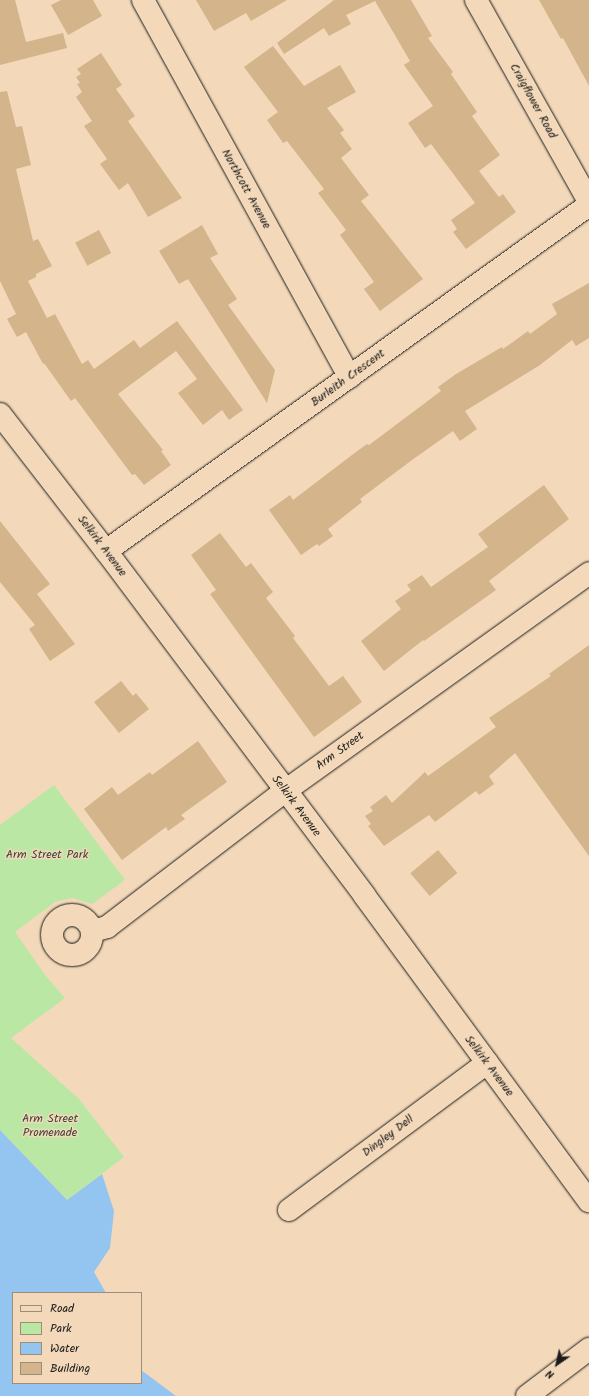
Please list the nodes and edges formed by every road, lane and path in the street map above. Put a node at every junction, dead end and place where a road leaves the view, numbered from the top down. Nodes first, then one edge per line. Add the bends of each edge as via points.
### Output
1 (143, 0) edge
2 (476, 0) edge
3 (589, 202) edge
4 (589, 205) edge
5 (349, 377) junction
6 (0, 414) edge
7 (106, 551) junction
8 (589, 573) edge
9 (285, 791) junction
10 (93, 931) dead end
11 (487, 1063) junction
12 (589, 1201) edge
13 (289, 1210) dead end
14 (589, 1350) edge
15 (527, 1396) edge

1 - 5 street, Northcott Avenue
2 - 3 street, Craigflower Road
4 - 5 street, Burleith Crescent
5 - 7 street, Burleith Crescent
6 - 7 street, Selkirk Avenue
7 - 9 street, Selkirk Avenue
8 - 9 street, Arm Street
9 - 10 street, Arm Street via 107,927
9 - 11 street, Selkirk Avenue
11 - 12 street, Selkirk Avenue
11 - 13 street, Dingley Dell
14 - 15 street

